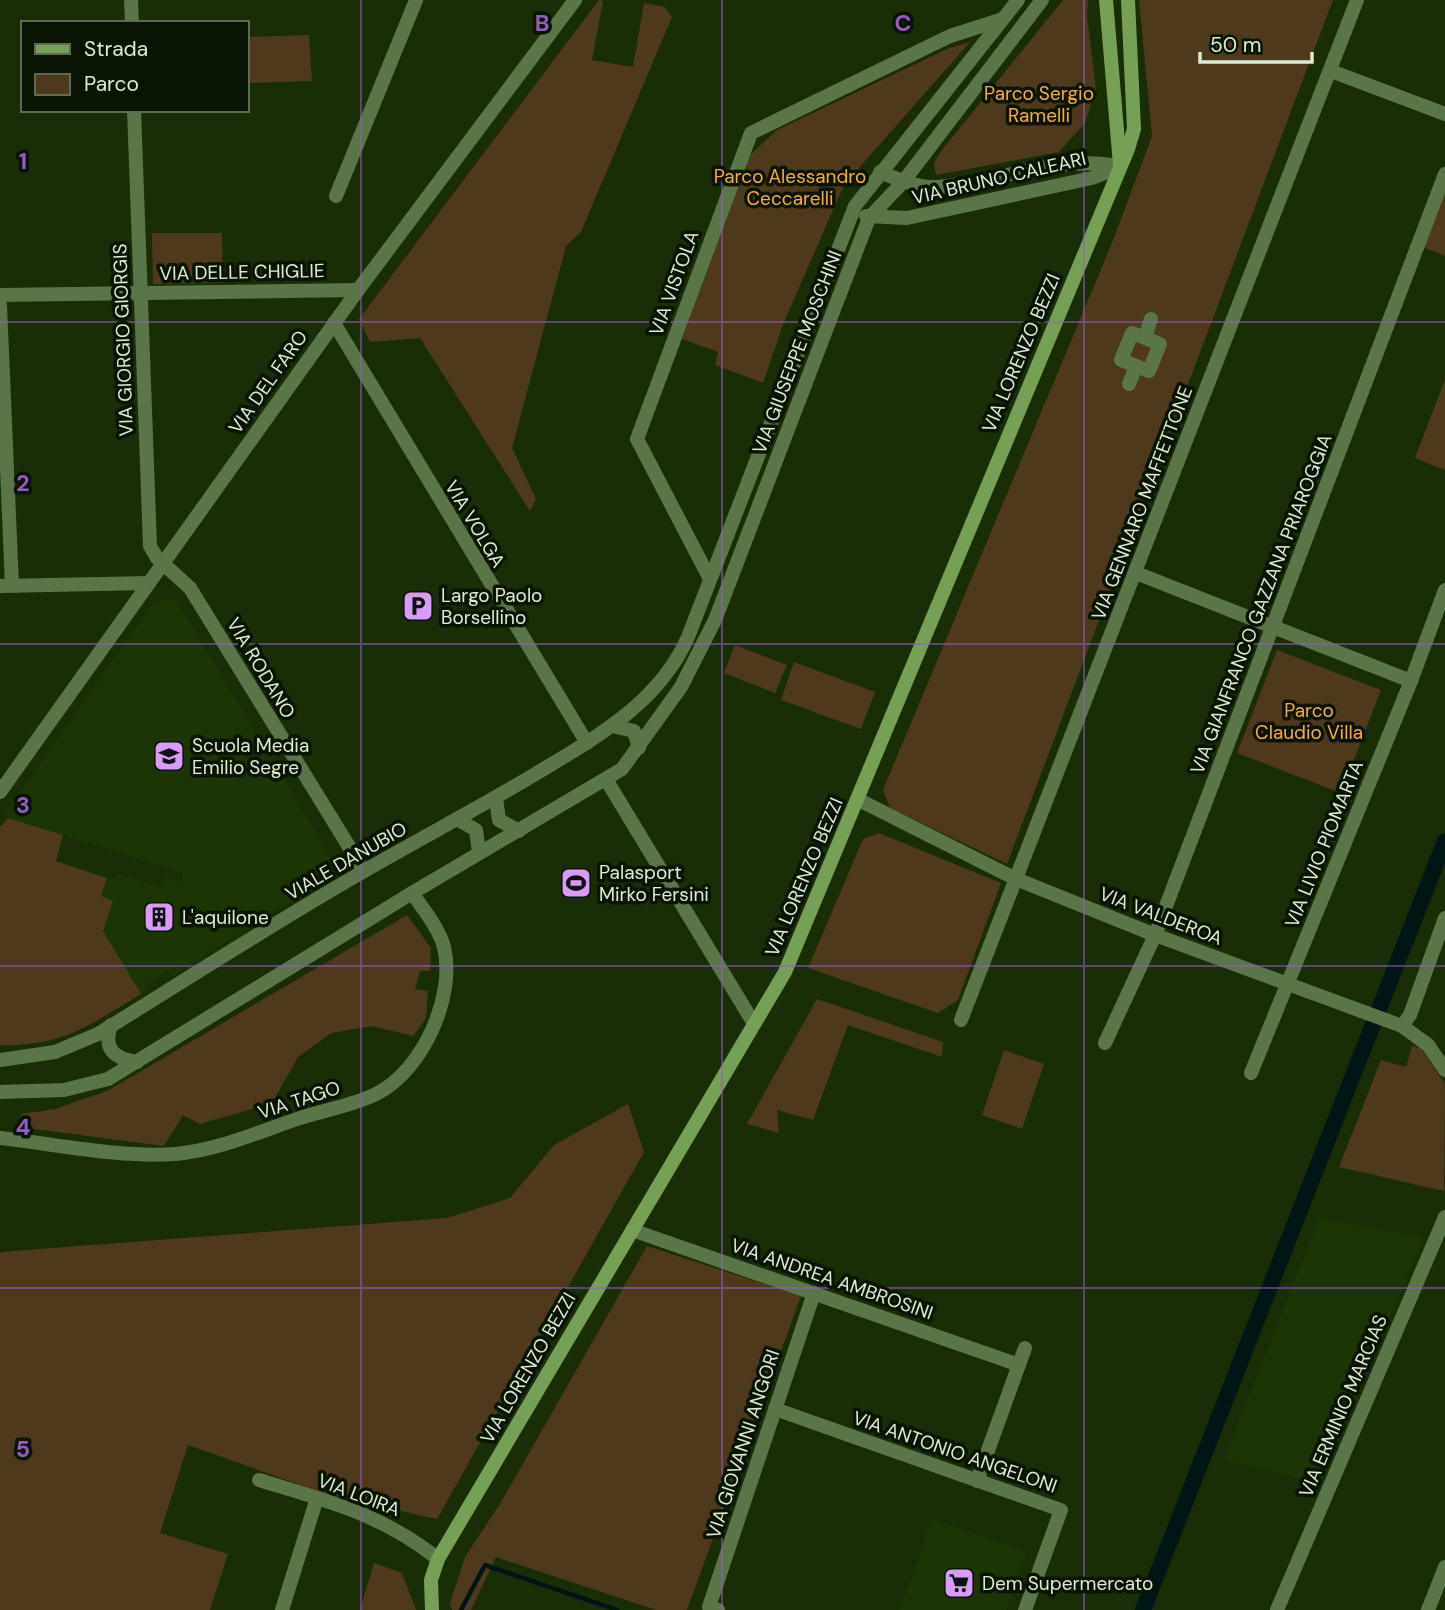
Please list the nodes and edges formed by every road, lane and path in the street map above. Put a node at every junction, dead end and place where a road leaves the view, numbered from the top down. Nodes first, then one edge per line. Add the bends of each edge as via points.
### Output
1 (131, 0) edge
2 (416, 0) edge
3 (575, 0) edge
4 (1018, 0) edge
5 (1042, 0) edge
6 (1107, 0) edge
7 (1128, 0) edge
8 (1357, 0) edge
9 (1002, 20) junction
10 (132, 21) edge
11 (1331, 71) junction
12 (134, 112) edge
13 (1445, 114) edge
14 (1120, 167) junction
15 (880, 172) junction
16 (1445, 174) edge
17 (903, 182) junction
18 (336, 196) dead end
19 (855, 205) junction
20 (869, 218) junction
21 (358, 290) junction
22 (140, 293) junction
23 (0, 295) edge
24 (0, 304) edge
25 (1151, 319) dead end
26 (334, 323) junction
27 (1129, 384) dead end
28 (163, 563) junction
29 (1136, 573) junction
30 (710, 579) junction
31 (149, 583) junction
32 (6, 586) edge
33 (1445, 590) edge
34 (1273, 627) junction
35 (1411, 681) junction
36 (612, 726) junction
37 (587, 743) junction
38 (639, 748) junction
39 (607, 781) junction
40 (0, 792) edge
41 (496, 797) junction
42 (857, 799) junction
43 (457, 819) junction
44 (519, 831) junction
45 (480, 853) junction
46 (364, 871) junction
47 (1016, 879) junction
48 (412, 893) junction
49 (1445, 918) edge
50 (1156, 935) junction
51 (1439, 949) edge
52 (1288, 984) junction
53 (961, 1020) dead end
54 (753, 1022) junction
55 (1396, 1024) junction
56 (111, 1026) junction
57 (1105, 1043) dead end
58 (0, 1059) edge
59 (136, 1062) junction
60 (1445, 1070) edge
61 (1251, 1073) dead end
62 (0, 1092) edge
63 (0, 1139) edge
64 (1445, 1217) edge
65 (632, 1230) junction
66 (814, 1293) junction
67 (1025, 1348) dead end
68 (1019, 1365) junction
69 (775, 1409) junction
70 (259, 1480) dead end
71 (977, 1482) junction
72 (317, 1498) junction
73 (438, 1559) junction
74 (1445, 1567) edge
75 (714, 1608) edge
76 (282, 1610) edge
77 (432, 1610) edge
78 (1025, 1610) edge
79 (1277, 1610) edge
80 (1428, 1610) edge

1 - 10 street
2 - 18 street
3 - 21 street, VIA DEL FARO
4 - 9 street, VIA GIUSEPPE MOSCHINI
5 - 17 street, VIA GIUSEPPE MOSCHINI
6 - 14 street
7 - 14 street, VIA LORENZO BEZZI via 1134,129
8 - 11 street, VIA GENNARO MAFFETTONE
9 - 15 street, VIA GIUSEPPE MOSCHINI
9 - 30 street, VIA VISTOLA via 950,36 751,133 637,439
11 - 13 street
11 - 29 street, VIA GENNARO MAFFETTONE
12 - 22 street, VIA GIORGIO GIORGIS
14 - 17 street, VIA BRUNO CALEARI via 1089,161 935,187
14 - 20 street, VIA BRUNO CALEARI via 1091,178 907,218
14 - 42 street, VIA LORENZO BEZZI
15 - 17 street, VIA BRUNO CALEARI
15 - 19 street, VIA GIUSEPPE MOSCHINI
16 - 34 street, VIA GIANFRANCO GAZZANA PRIAROGGIA
17 - 20 street, VIA GIUSEPPE MOSCHINI
19 - 20 street
19 - 30 street, VIA GIUSEPPE MOSCHINI
20 - 38 street, VIA GIUSEPPE MOSCHINI via 715,620 681,687
21 - 22 street, VIA DELLE CHIGLIE
21 - 26 street, VIA DEL FARO
22 - 23 street, VIA DELLE CHIGLIE
22 - 28 street, VIA GIORGIO GIORGIS via 149,539 152,552
24 - 32 street
25 - 27 street via 1145,338 1132,332 1121,360 1136,366
26 - 28 street, VIA DEL FARO
26 - 37 street, VIA VOLGA
28 - 31 street, VIA DEL FARO
28 - 46 street, VIA RODANO via 190,588
29 - 34 street
29 - 47 street, VIA GENNARO MAFFETTONE
30 - 36 street, VIA GIUSEPPE MOSCHINI via 670,669 643,701
31 - 32 street
31 - 40 street, VIA DEL FARO
33 - 35 street, VIA LIVIO PIOMARTA
34 - 35 street
34 - 50 street, VIA GIANFRANCO GAZZANA PRIAROGGIA
35 - 52 street, VIA LIVIO PIOMARTA
36 - 37 street, VIALE DANUBIO
36 - 38 street via 634,731
37 - 41 street, VIALE DANUBIO
38 - 39 street
39 - 44 street
39 - 54 street
41 - 43 street, VIALE DANUBIO
41 - 44 street via 499,820
42 - 47 street, VIA VALDEROA
42 - 54 street, VIA LORENZO BEZZI via 785,972
43 - 45 street via 476,831
43 - 46 street, VIALE DANUBIO
44 - 45 street
45 - 48 street
46 - 56 street, VIALE DANUBIO
47 - 50 street, VIA VALDEROA
47 - 53 street, VIA GENNARO MAFFETTONE
48 - 59 street
48 - 63 street, VIA TAGO via 444,946 441,1004 428,1040 385,1089 244,1139 181,1153 144,1154
49 - 51 street
50 - 52 street, VIA VALDEROA
50 - 57 street, VIA GIANFRANCO GAZZANA PRIAROGGIA
51 - 55 street via 1410,1015
52 - 55 street, VIA VALDEROA
52 - 61 street, VIA LIVIO PIOMARTA
54 - 65 street, VIA LORENZO BEZZI
55 - 60 street, VIA VALDEROA via 1423,1040
56 - 58 street, VIALE DANUBIO via 55,1052
56 - 59 street via 110,1052
59 - 62 street via 87,1086
64 - 79 street, VIA ERMINIO MARCIAS
65 - 66 street, VIA ANDREA AMBROSINI
65 - 73 street, VIA LORENZO BEZZI
66 - 68 street, VIA ANDREA AMBROSINI
66 - 69 street, VIA GIOVANNI ANGORI
67 - 68 street
68 - 71 street
69 - 71 street, VIA ANTONIO ANGELONI
69 - 75 street, VIA GIOVANNI ANGORI
70 - 72 street, VIA LOIRA
71 - 78 street, VIA ANTONIO ANGELONI via 1061,1510
72 - 73 street, VIA LOIRA via 376,1518
72 - 76 street
73 - 77 street, VIA LORENZO BEZZI via 431,1580
74 - 80 street

